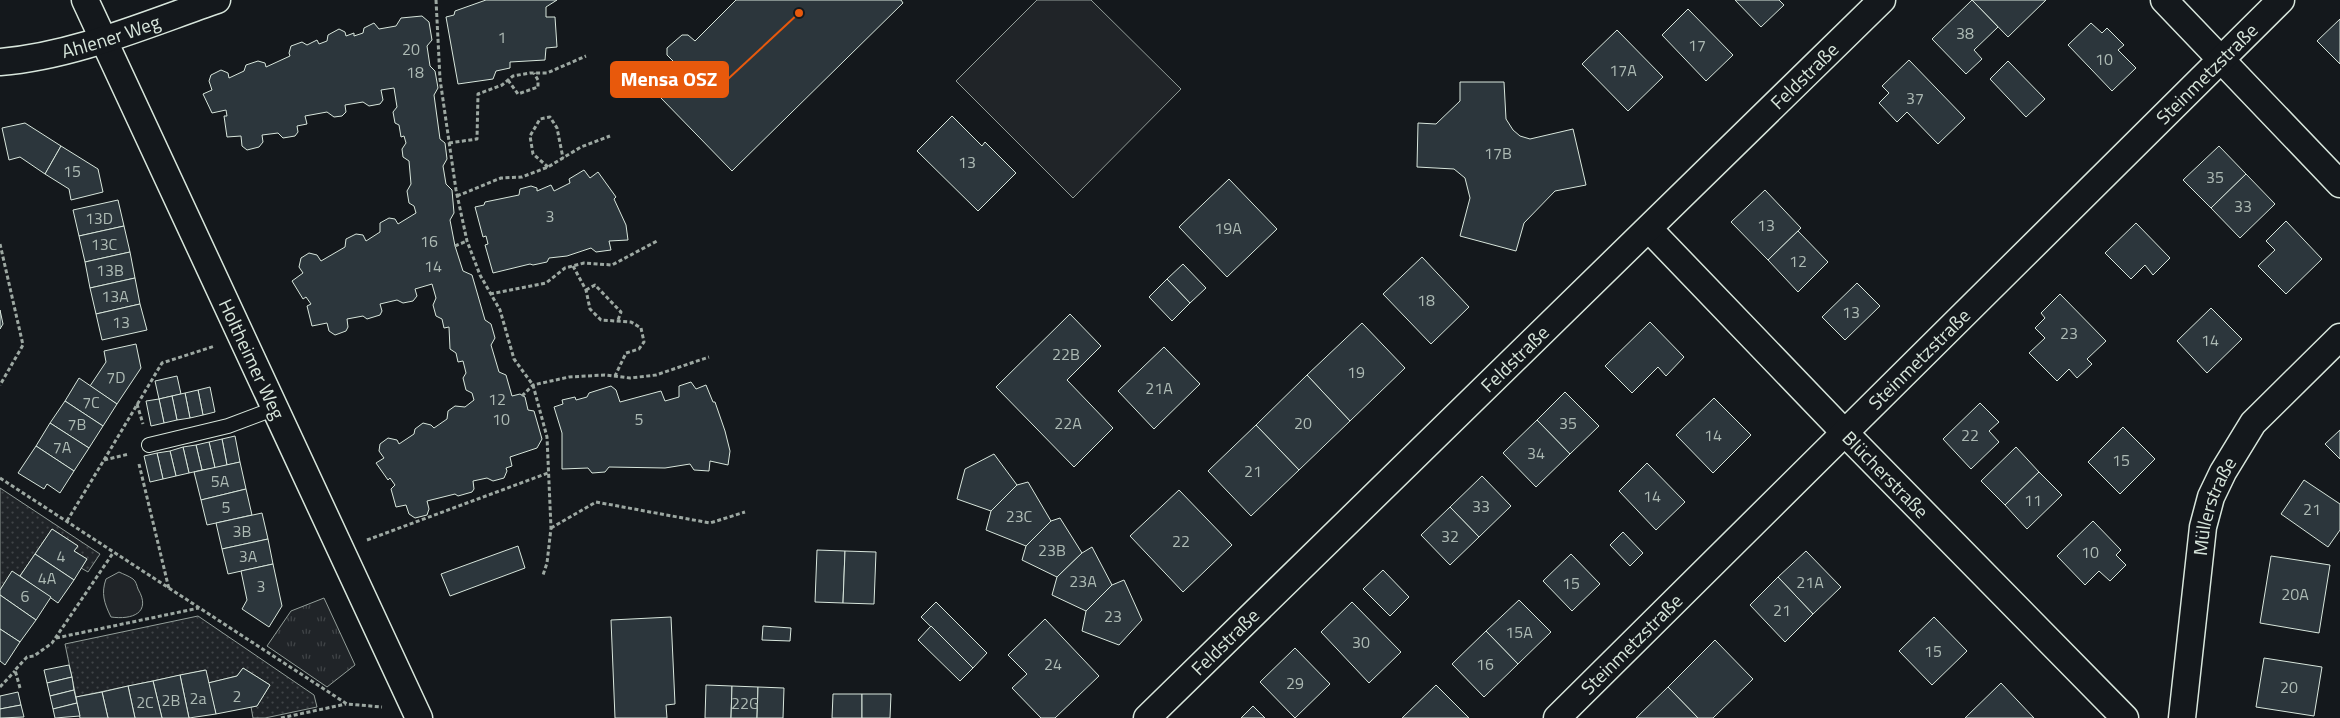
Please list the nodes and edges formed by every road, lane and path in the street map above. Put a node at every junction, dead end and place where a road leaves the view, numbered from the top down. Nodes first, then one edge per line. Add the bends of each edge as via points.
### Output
1 (85, 0) edge
2 (217, 0) edge
3 (436, 0) edge
4 (1882, 0) edge
5 (2164, 0) edge
6 (2281, 0) edge
7 (104, 39) junction
8 (586, 56) dead end
9 (2221, 59) junction
10 (0, 62) edge
11 (534, 73) junction
12 (508, 80) junction
13 (610, 136) dead end
14 (449, 143) junction
15 (563, 158) junction
16 (548, 167) junction
17 (2340, 184) edge
18 (457, 196) junction
19 (1649, 229) junction
20 (467, 241) junction
21 (657, 241) dead end
22 (0, 244) edge
23 (455, 246) dead end
24 (573, 266) junction
25 (586, 290) junction
26 (490, 294) junction
27 (618, 320) junction
28 (2340, 336) edge
29 (243, 338) junction
30 (709, 357) dead end
31 (615, 376) junction
32 (0, 385) edge
33 (533, 385) junction
34 (522, 396) dead end
35 (276, 408) junction
36 (1844, 432) junction
37 (149, 444) joint
38 (136, 453) junction
39 (104, 460) junction
40 (548, 473) junction
41 (0, 478) edge
42 (745, 512) dead end
43 (67, 521) junction
44 (551, 528) junction
45 (366, 540) dead end
46 (113, 553) junction
47 (543, 575) dead end
48 (170, 590) junction
49 (200, 608) junction
50 (55, 638) junction
51 (15, 670) junction
52 (0, 687) edge
53 (20, 688) dead end
54 (347, 704) junction
55 (410, 715) edge
56 (281, 718) edge
57 (1147, 718) edge
58 (1557, 718) edge
59 (2125, 718) edge
60 (2182, 718) edge

1 - 7 street, Holtheimer Weg
2 - 7 street, Ahlener Weg
3 - 14 path via 438,79
4 - 19 street, Feldstraße
5 - 9 street
6 - 9 street, Steinmetzstraße
7 - 10 street, Ahlener Weg via 27,60
7 - 29 street, Holtheimer Weg
8 - 11 path via 547,73
9 - 17 street
9 - 36 street, Steinmetzstraße
11 - 12 path via 513,76
11 - 12 path via 538,87 526,92 518,94
12 - 14 path via 478,94 476,139
13 - 15 path
14 - 18 path
15 - 16 path
15 - 16 path via 557,128 550,117 540,120 530,136 533,154
16 - 18 path via 522,177 501,178
18 - 20 path
19 - 36 street, Blücherstraße
19 - 57 street, Feldstraße
20 - 23 path
20 - 26 path
21 - 24 path via 612,265 584,263
22 - 32 path via 23,345
24 - 25 path
24 - 26 path via 546,283
25 - 27 path via 590,310 600,320
25 - 27 path via 595,285 621,312
26 - 33 path via 500,310 514,359
27 - 31 path via 641,328 644,342 639,349 626,353
28 - 60 street, Müllerstraße via 2253,423 2211,497 2203,527
29 - 35 street, Holtheimer Weg
29 - 39 path via 162,363
30 - 31 path via 656,375
31 - 33 path via 570,377
33 - 34 path
33 - 40 path via 547,437
35 - 37 lane via 228,426
35 - 55 street, Holtheimer Weg
36 - 58 street, Steinmetzstraße
36 - 59 street, Blücherstraße
37 - 38 path
38 - 39 path
38 - 48 path
39 - 43 path
40 - 44 path
40 - 45 path
41 - 43 path
42 - 44 path via 710,523 596,502
43 - 46 path
44 - 47 path
46 - 48 path
46 - 50 path
48 - 49 path
49 - 50 path
49 - 54 path
50 - 51 path via 34,656 26,657
51 - 52 path
51 - 53 path
54 - 55 path
54 - 56 path

